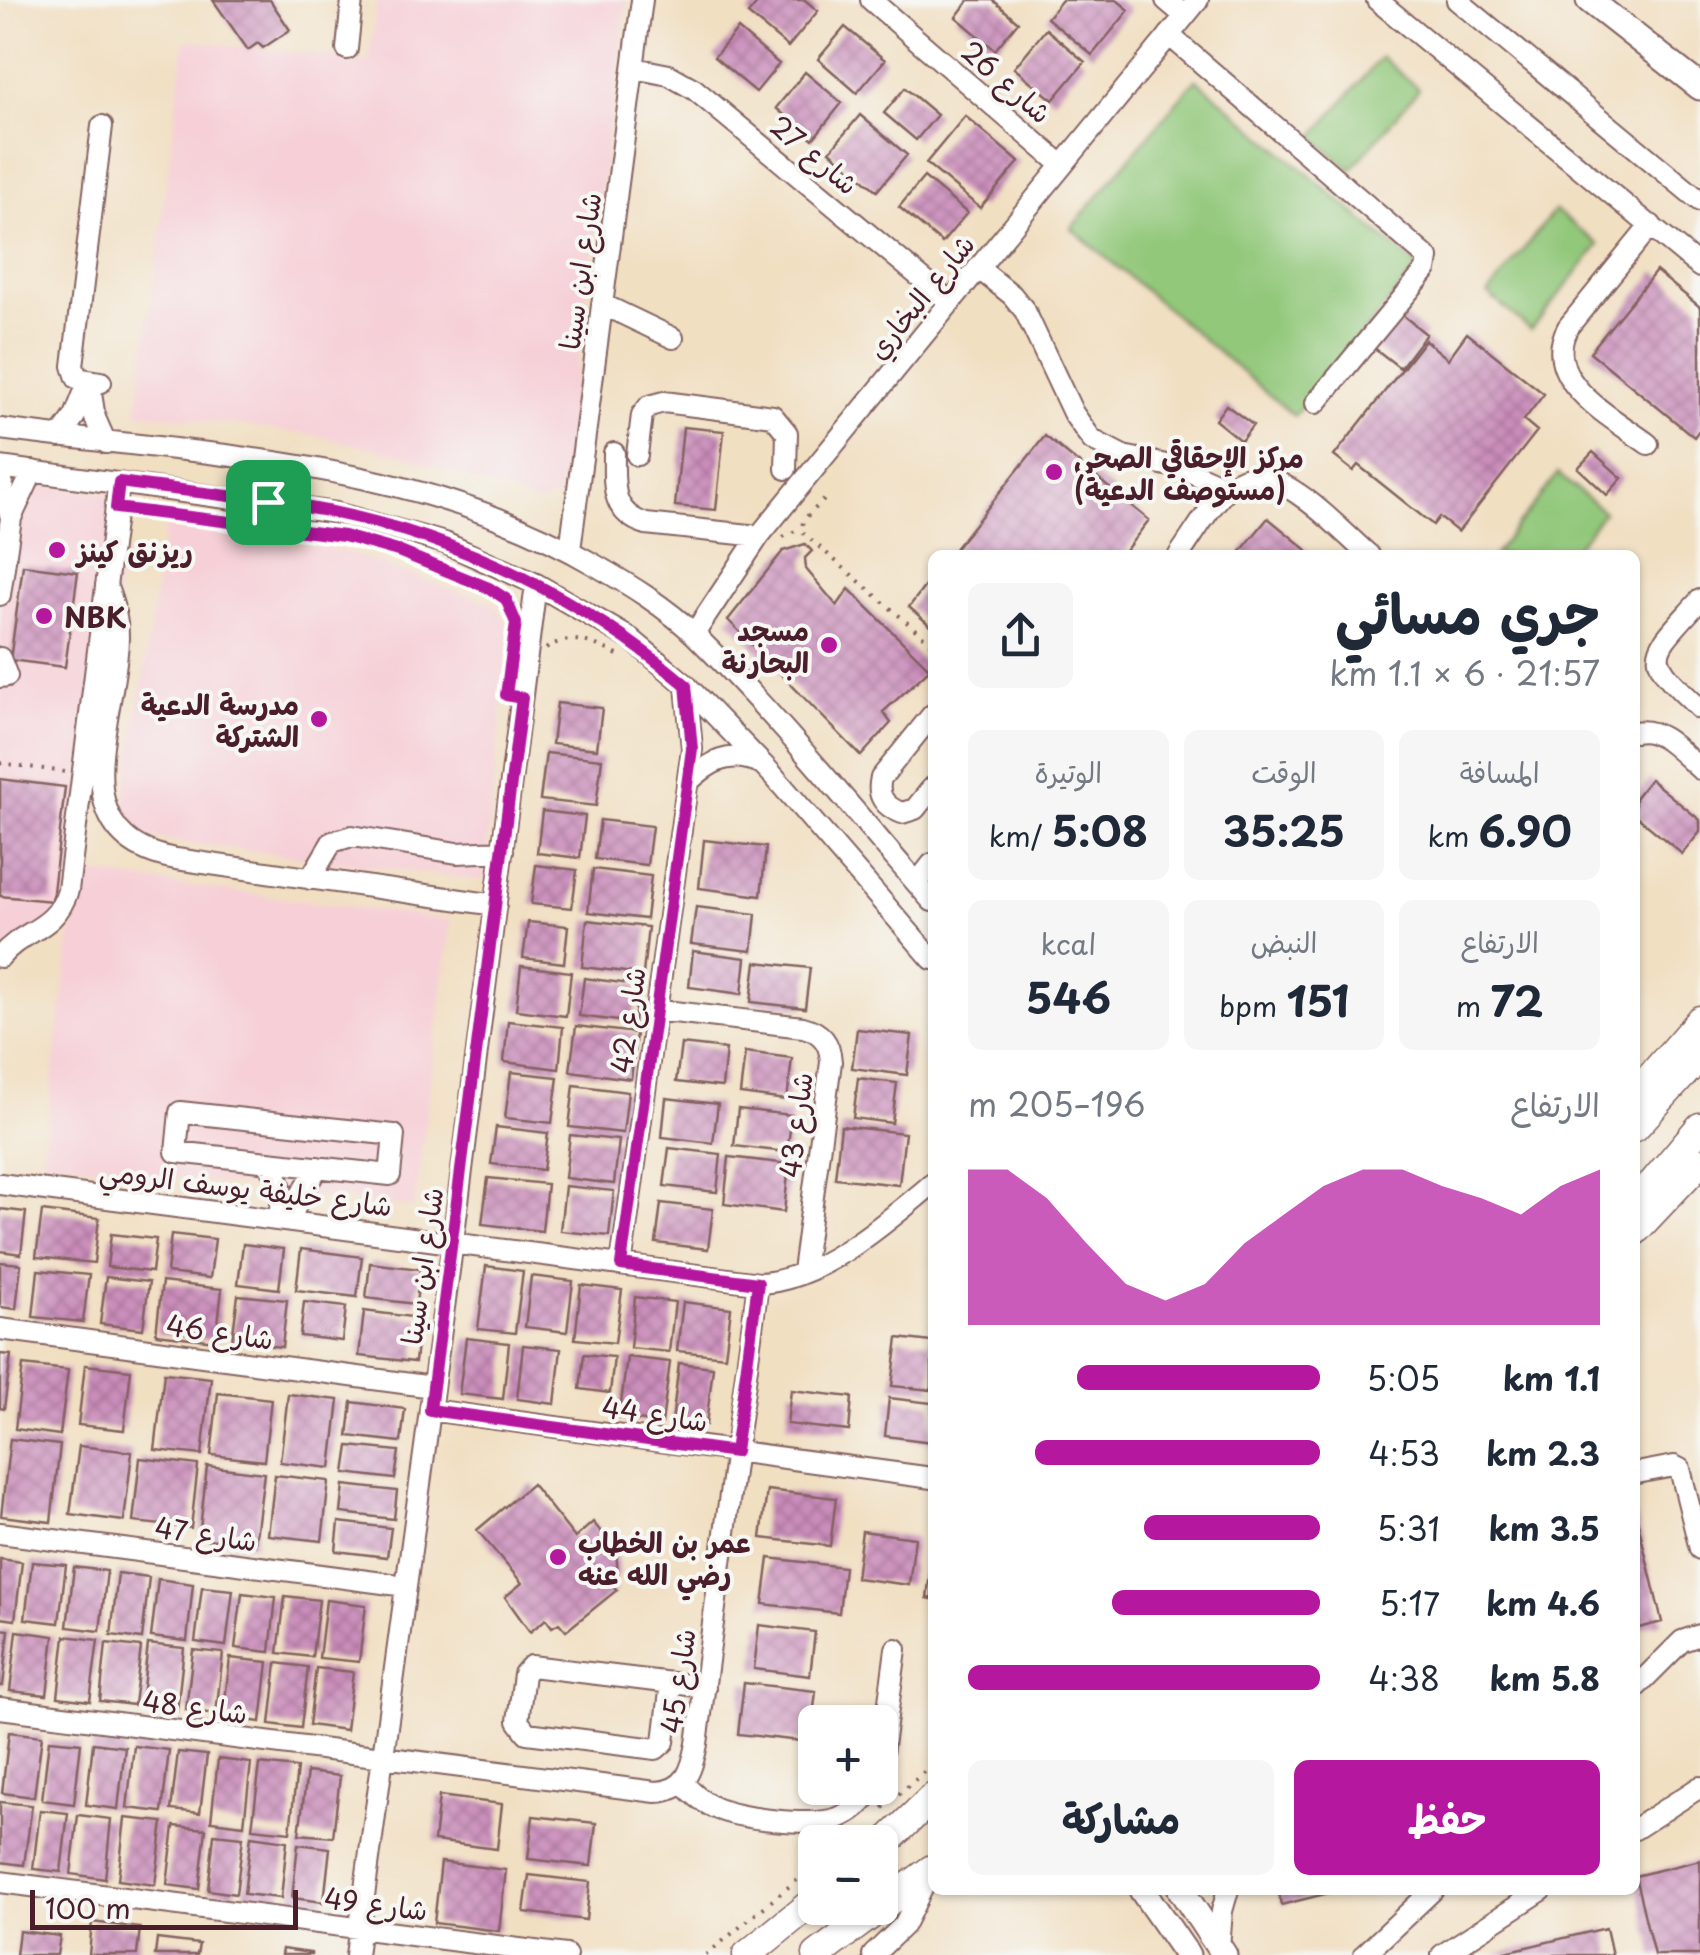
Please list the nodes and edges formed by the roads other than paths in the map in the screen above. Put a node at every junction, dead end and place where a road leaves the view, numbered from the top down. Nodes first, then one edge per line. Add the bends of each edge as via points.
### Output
1 (352, 0) edge
2 (642, 0) edge
3 (871, 0) edge
4 (1166, 0) edge
5 (1378, 0) edge
6 (1457, 0) edge
7 (1589, 0) edge
8 (1191, 8) edge
9 (1169, 35) junction
10 (346, 49) dead end
11 (634, 68) junction
12 (1700, 87) edge
13 (102, 126) dead end
14 (1062, 165) junction
15 (1700, 200) edge
16 (1650, 226) junction
17 (1700, 267) edge
18 (978, 268) junction
19 (950, 302) junction
20 (602, 304) junction
21 (674, 338) dead end
22 (95, 382) junction
23 (1316, 403) dead end
24 (0, 429) edge
25 (60, 437) junction
26 (106, 443) junction
27 (1648, 444) dead end
28 (614, 453) dead end
29 (637, 455) dead end
30 (227, 456) junction
31 (277, 463) junction
32 (0, 467) edge
33 (786, 469) dead end
34 (33, 472) junction
35 (0, 477) edge
36 (119, 482) junction
37 (1228, 488) junction
38 (223, 496) junction
39 (268, 502) junction
40 (11, 518) junction
41 (758, 536) junction
42 (570, 550) junction
43 (1182, 550) edge
44 (1363, 550) edge
45 (106, 584) junction
46 (536, 584) junction
47 (0, 595) edge
48 (1700, 600) edge
49 (694, 634) junction
50 (686, 685) junction
51 (1700, 709) edge
52 (928, 721) edge
53 (1640, 731) edge
54 (760, 762) junction
55 (1700, 769) edge
56 (688, 783) junction
57 (833, 786) junction
58 (928, 793) edge
59 (806, 813) junction
60 (869, 828) junction
61 (503, 851) junction
62 (840, 853) junction
63 (928, 869) edge
64 (310, 878) junction
65 (916, 883) junction
66 (928, 896) edge
67 (496, 905) junction
68 (928, 955) edge
69 (0, 957) edge
70 (656, 1010) junction
71 (1700, 1017) edge
72 (1700, 1056) edge
73 (1640, 1064) edge
74 (1640, 1089) edge
75 (1640, 1122) edge
76 (1700, 1127) edge
77 (266, 1162) junction
78 (1700, 1162) edge
79 (318, 1167) junction
80 (0, 1184) edge
81 (928, 1187) edge
82 (1640, 1198) edge
83 (285, 1220) junction
84 (1640, 1226) edge
85 (453, 1241) junction
86 (621, 1265) junction
87 (804, 1271) junction
88 (758, 1283) junction
89 (0, 1330) edge
90 (433, 1387) junction
91 (430, 1410) junction
92 (735, 1452) junction
93 (1640, 1472) edge
94 (928, 1477) edge
95 (0, 1533) edge
96 (1700, 1548) edge
97 (406, 1586) junction
98 (1700, 1635) edge
99 (896, 1649) dead end
100 (672, 1683) junction
101 (1640, 1683) edge
102 (705, 1686) junction
103 (889, 1705) edge
104 (0, 1708) edge
105 (383, 1758) junction
106 (683, 1783) junction
107 (1700, 1787) edge
108 (858, 1805) edge
109 (928, 1805) edge
110 (1640, 1826) edge
111 (898, 1832) edge
112 (928, 1872) edge
113 (928, 1877) edge
114 (0, 1882) edge
115 (1145, 1895) edge
116 (1184, 1895) edge
117 (1227, 1895) edge
118 (1428, 1895) edge
119 (1534, 1895) edge
120 (798, 1914) edge
121 (360, 1929) junction
122 (1221, 1951) edge
123 (356, 1955) edge
124 (566, 1955) edge
125 (747, 1955) edge
126 (817, 1955) edge
127 (874, 1955) edge
128 (1187, 1955) edge
129 (1364, 1955) edge
130 (1442, 1955) edge

1 - 10 street
2 - 11 street, شارع ابن سينا
3 - 14 street, شارع 26
4 - 8 street
5 - 16 street
6 - 15 street
7 - 12 main road
8 - 9 street, شارع البخاري
9 - 14 street, شارع البخاري
9 - 23 street via 1428,258 1426,270
11 - 19 street, شارع 27 via 694,89
11 - 20 street, شارع ابن سينا
13 - 22 street via 73,366 77,378
14 - 18 street, شارع البخاري
16 - 17 street
16 - 27 street via 1568,326 1560,352 1571,383
18 - 19 street, شارع البخاري
18 - 37 street via 1025,311 1072,413 1092,440 1122,456 1181,468
19 - 41 street, شارع البخاري
20 - 21 street
20 - 42 street, شارع ابن سينا
22 - 25 street
22 - 26 street via 94,418
24 - 25 street
25 - 26 street
26 - 30 street
28 - 41 street via 614,494 630,518
29 - 33 street via 645,410 664,402 773,416 787,432
30 - 31 street
30 - 38 street via 232,472
31 - 39 street via 262,489
31 - 42 street via 415,488
32 - 34 street
34 - 36 street
34 - 40 street
35 - 40 street
36 - 38 street
36 - 45 street
37 - 43 street
37 - 44 street via 1254,476 1277,480
38 - 39 street
39 - 46 street via 410,532
40 - 47 street
41 - 49 street, شارع البخاري
42 - 49 street
45 - 64 street via 118,639 100,776 113,824 152,854
45 - 69 street via 64,902 52,920
46 - 50 street via 631,639
46 - 61 street, شارع ابن سينا
48 - 51 street via 1662,642 1658,656 1665,676
49 - 57 street
50 - 54 street
50 - 56 street, شارع 42 via 693,737
52 - 58 street via 878,787 883,801 902,813
53 - 55 street via 1658,734
54 - 56 street via 724,758
54 - 59 street
56 - 70 street, شارع 42
57 - 59 street via 820,810
57 - 60 street
59 - 62 street
60 - 62 street via 854,828 842,838
60 - 65 street
61 - 64 street via 456,853 352,836 324,850
61 - 67 street, شارع ابن سينا
62 - 68 street
63 - 65 street
64 - 67 street
65 - 66 street
67 - 85 street, شارع ابن سينا
70 - 86 street, شارع 42
70 - 87 street, شارع 43 via 803,1027 826,1041 830,1062
71 - 73 highway
71 - 74 highway
72 - 75 highway
76 - 82 highway
77 - 79 street
77 - 79 street via 176,1152 180,1112 394,1135 390,1175
77 - 83 street via 280,1178
78 - 84 highway
79 - 83 street
80 - 83 street, شارع خليفة يوسف الرومي
81 - 87 street, شارع خليفة يوسف الرومي via 875,1230
83 - 85 street, شارع خليفة يوسف الرومي
85 - 86 street, شارع خليفة يوسف الرومي
85 - 90 street, شارع ابن سينا
86 - 88 street, شارع خليفة يوسف الرومي
87 - 88 street, شارع خليفة يوسف الرومي
88 - 92 street, شارع 45
89 - 90 street, شارع 46
90 - 91 street, شارع ابن سينا
91 - 92 street, شارع 44
91 - 97 street, شارع ابن سينا
92 - 94 street, شارع 44
92 - 102 street, شارع 45
93 - 96 street via 1680,1469
95 - 97 street, شارع 47
97 - 105 street, شارع ابن سينا
98 - 101 street via 1682,1640
99 - 103 street
100 - 100 street via 530,1666 518,1720 533,1734 656,1749 664,1742
100 - 102 street
102 - 106 street, شارع 45
104 - 105 street, شارع 48
105 - 106 street via 656,1792
105 - 121 street, شارع ابن سينا
106 - 108 street via 719,1810 806,1822
107 - 110 street
109 - 111 highway
112 - 126 highway
113 - 127 street via 904,1925
114 - 121 street, شارع 49
115 - 128 main road
116 - 122 main road
117 - 122 street
118 - 129 street
119 - 130 street
120 - 125 highway
121 - 123 street, شارع ابن سينا
121 - 124 street, شارع 49

